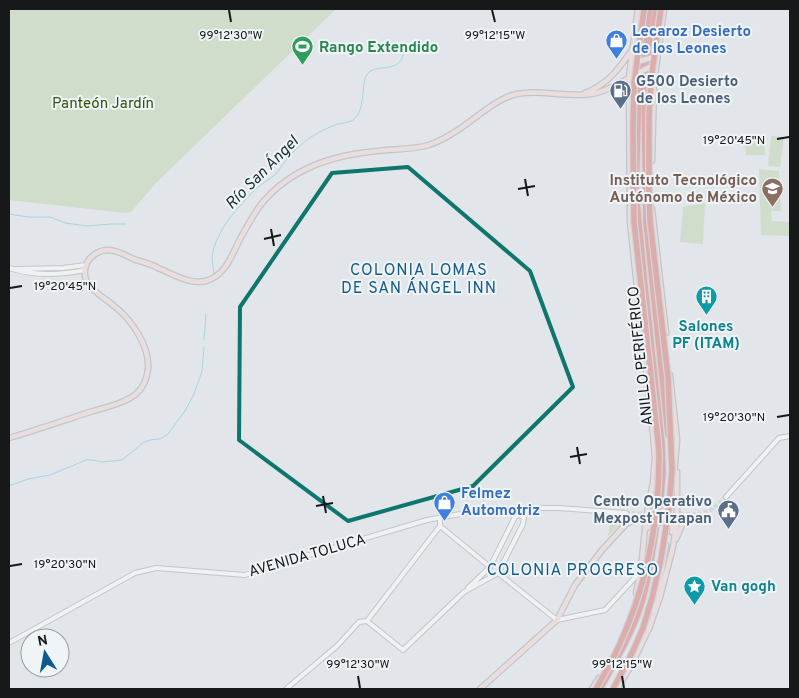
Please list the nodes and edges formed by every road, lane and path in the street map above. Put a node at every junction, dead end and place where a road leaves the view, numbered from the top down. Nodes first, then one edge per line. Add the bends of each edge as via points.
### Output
1 (638, 9) edge
2 (644, 9) edge
3 (650, 9) edge
4 (656, 9) edge
5 (660, 9) edge
6 (664, 9) edge
7 (632, 49) junction
8 (658, 56) junction
9 (633, 64) junction
10 (656, 64) junction
11 (632, 76) junction
12 (610, 87) junction
13 (584, 94) junction
14 (629, 96) junction
15 (646, 132) dead end
16 (646, 142) junction
17 (635, 180) dead end
18 (636, 191) junction
19 (85, 268) junction
20 (10, 269) edge
21 (652, 278) junction
22 (663, 305) junction
23 (647, 306) junction
24 (643, 334) junction
25 (790, 436) edge
26 (9, 438) edge
27 (677, 440) junction
28 (726, 497) tunnel mouth
29 (670, 506) junction
30 (626, 513) tunnel mouth
31 (440, 517) junction
32 (646, 518) junction
33 (678, 518) junction
34 (692, 518) dead end
35 (440, 526) junction
36 (666, 528) junction
37 (645, 529) junction
38 (673, 547) junction
39 (671, 556) junction
40 (490, 567) junction
41 (641, 570) junction
42 (498, 573) junction
43 (464, 592) junction
44 (557, 620) junction
45 (367, 621) junction
46 (650, 629) junction
47 (9, 643) edge
48 (286, 689) edge
49 (480, 689) edge
50 (592, 689) edge
51 (596, 689) edge
52 (600, 689) edge
53 (609, 689) edge
54 (613, 689) edge
55 (617, 689) edge

1 - 7 main road
2 - 51 highway, bridge via 634,84 633,183 634,222 659,454 656,505 637,600 622,640
3 - 18 highway, ANILLO PERIFÉRICO via 639,85
4 - 16 highway, ANILLO PERIFÉRICO via 644,86
5 - 54 highway, bridge via 651,79 649,190 668,377 672,470 669,508 652,598 642,628
6 - 8 main road
7 - 9 main road
7 - 13 main road via 609,80
8 - 9 main road, bridge
8 - 10 main road
9 - 11 main road
10 - 11 main road, bridge
10 - 22 main road via 651,194
11 - 12 main road
11 - 14 main road
12 - 13 main road
12 - 14 main road
13 - 19 main road via 513,95 427,146 338,156 305,169 267,198 249,222 228,264 210,280 190,281 109,250 95,254
14 - 24 main road via 630,222
15 - 16 highway
16 - 21 highway, ANILLO PERIFÉRICO via 646,222
17 - 18 highway
18 - 23 highway, ANILLO PERIFÉRICO
19 - 20 street
19 - 26 main road via 91,288 122,313 136,331 148,362 147,377 138,392 126,400
21 - 22 highway
21 - 29 highway, ANILLO PERIFÉRICO via 669,443
22 - 27 main road
23 - 24 highway
23 - 52 highway, ANILLO PERIFÉRICO, bridge via 662,444 660,506 641,606
24 - 32 main road via 654,457
25 - 28 street via 778,438
27 - 29 main road
27 - 33 main road
29 - 36 highway, ANILLO PERIFÉRICO, bridge
30 - 31 street, AVENIDA TOLUCA via 524,508
31 - 35 street
31 - 47 street, AVENIDA TOLUCA via 245,575 156,568 135,573
32 - 33 main road
32 - 37 main road
32 - 44 main road via 627,523 602,550 571,592
33 - 38 main road
34 - 38 main road via 682,525
35 - 40 street
35 - 45 street
36 - 46 main road
36 - 53 highway, ANILLO PERIFÉRICO via 647,611 633,646
37 - 39 main road via 662,522 673,527
37 - 41 main road
38 - 39 main road
39 - 46 main road
40 - 42 street via 515,517 522,516 523,524
40 - 43 street
41 - 44 street via 605,610
41 - 50 main road via 626,624
42 - 43 street
42 - 44 street
43 - 45 street via 402,650
44 - 49 main road
45 - 48 street via 359,622
46 - 55 main road

